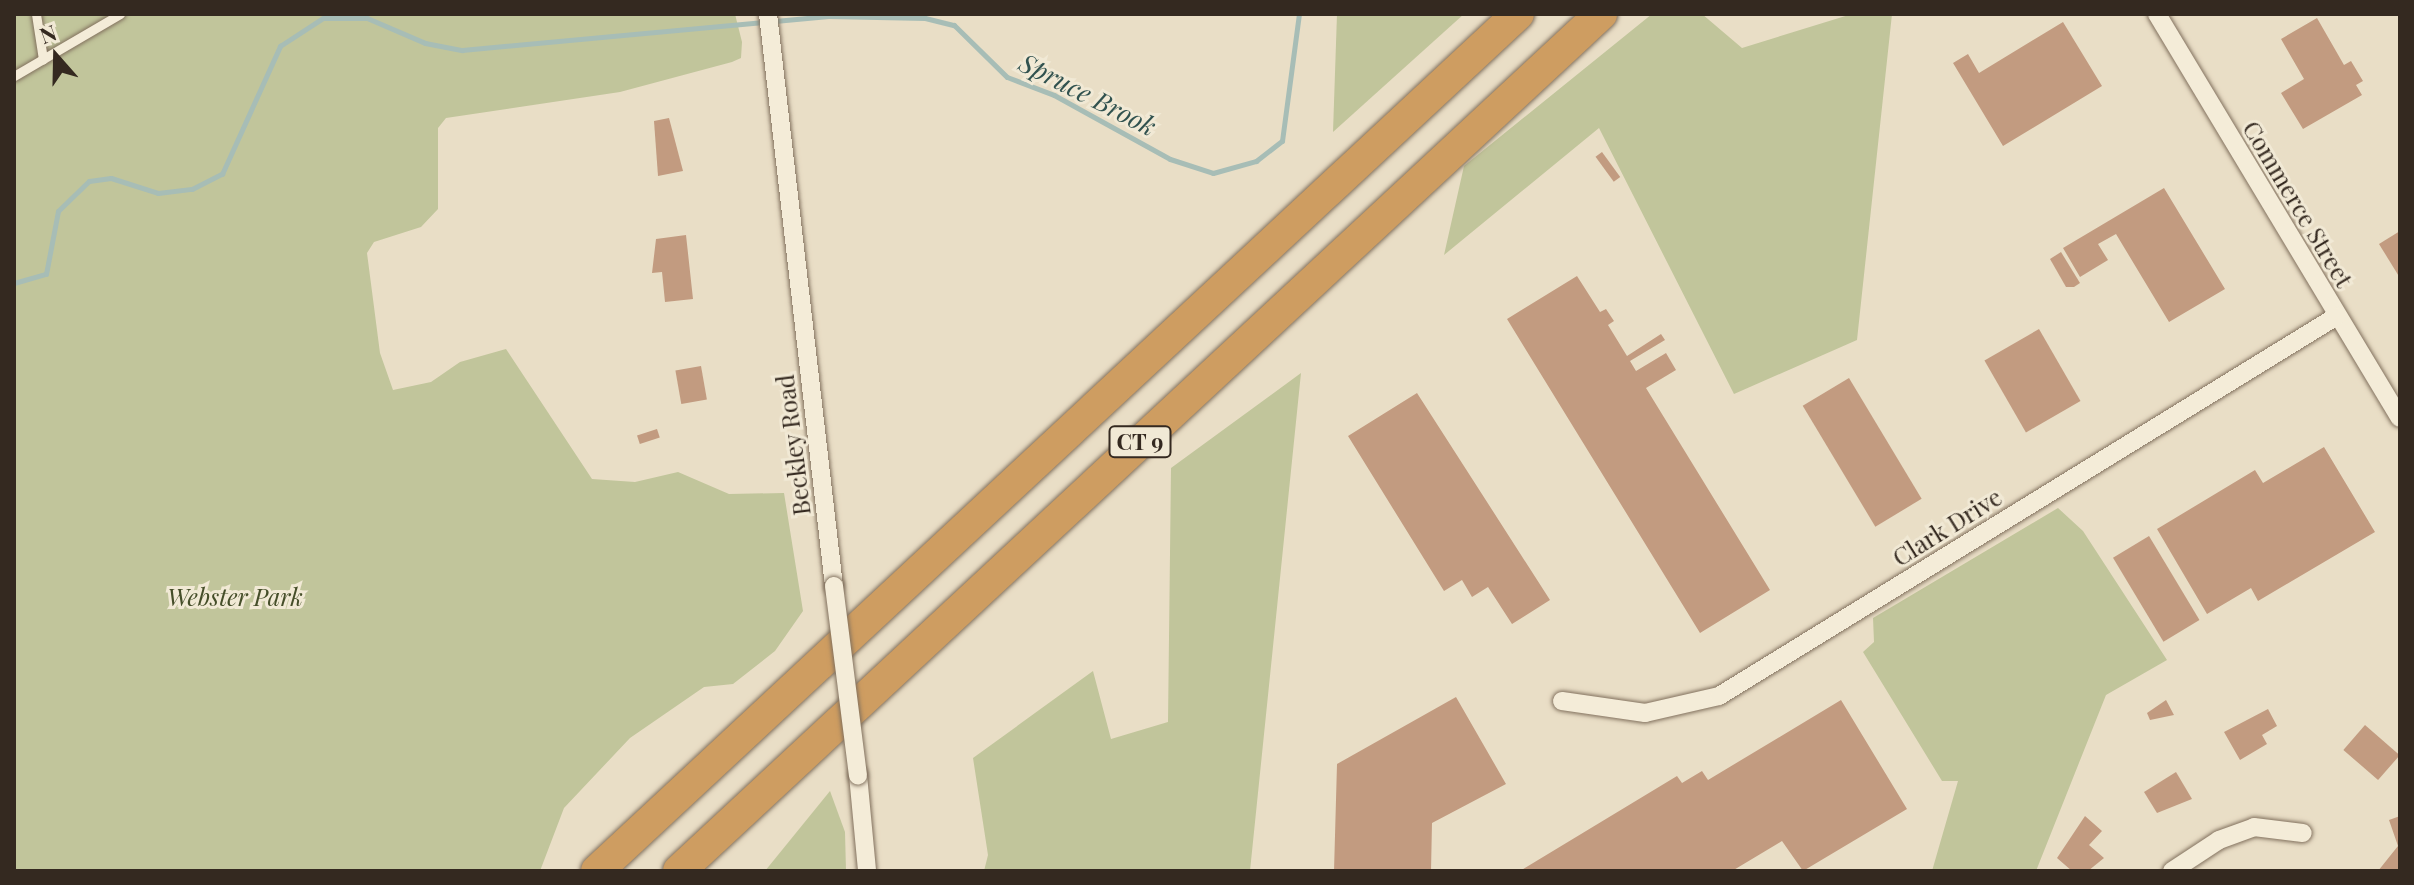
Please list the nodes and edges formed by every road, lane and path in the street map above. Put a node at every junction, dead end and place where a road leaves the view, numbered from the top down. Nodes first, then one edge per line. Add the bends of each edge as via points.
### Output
1 (36, 14) edge
2 (120, 14) edge
3 (1518, 14) edge
4 (1601, 14) edge
5 (2157, 14) edge
6 (769, 22) edge
7 (43, 59) junction
8 (14, 76) edge
9 (2337, 316) junction
10 (2400, 418) edge
11 (1562, 701) dead end
12 (2303, 833) dead end
13 (597, 871) edge
14 (679, 871) edge
15 (867, 871) edge
16 (2172, 871) edge

1 - 7 lane
2 - 7 lane
3 - 13 highway, CT 9
4 - 14 highway, CT 9
5 - 9 street, Commerce Street
6 - 15 street, Beckley Road, bridge
7 - 8 lane
9 - 10 street, Commerce Street
9 - 11 street, Clark Drive via 1719,696 1645,713
12 - 16 street via 2254,827 2219,840

